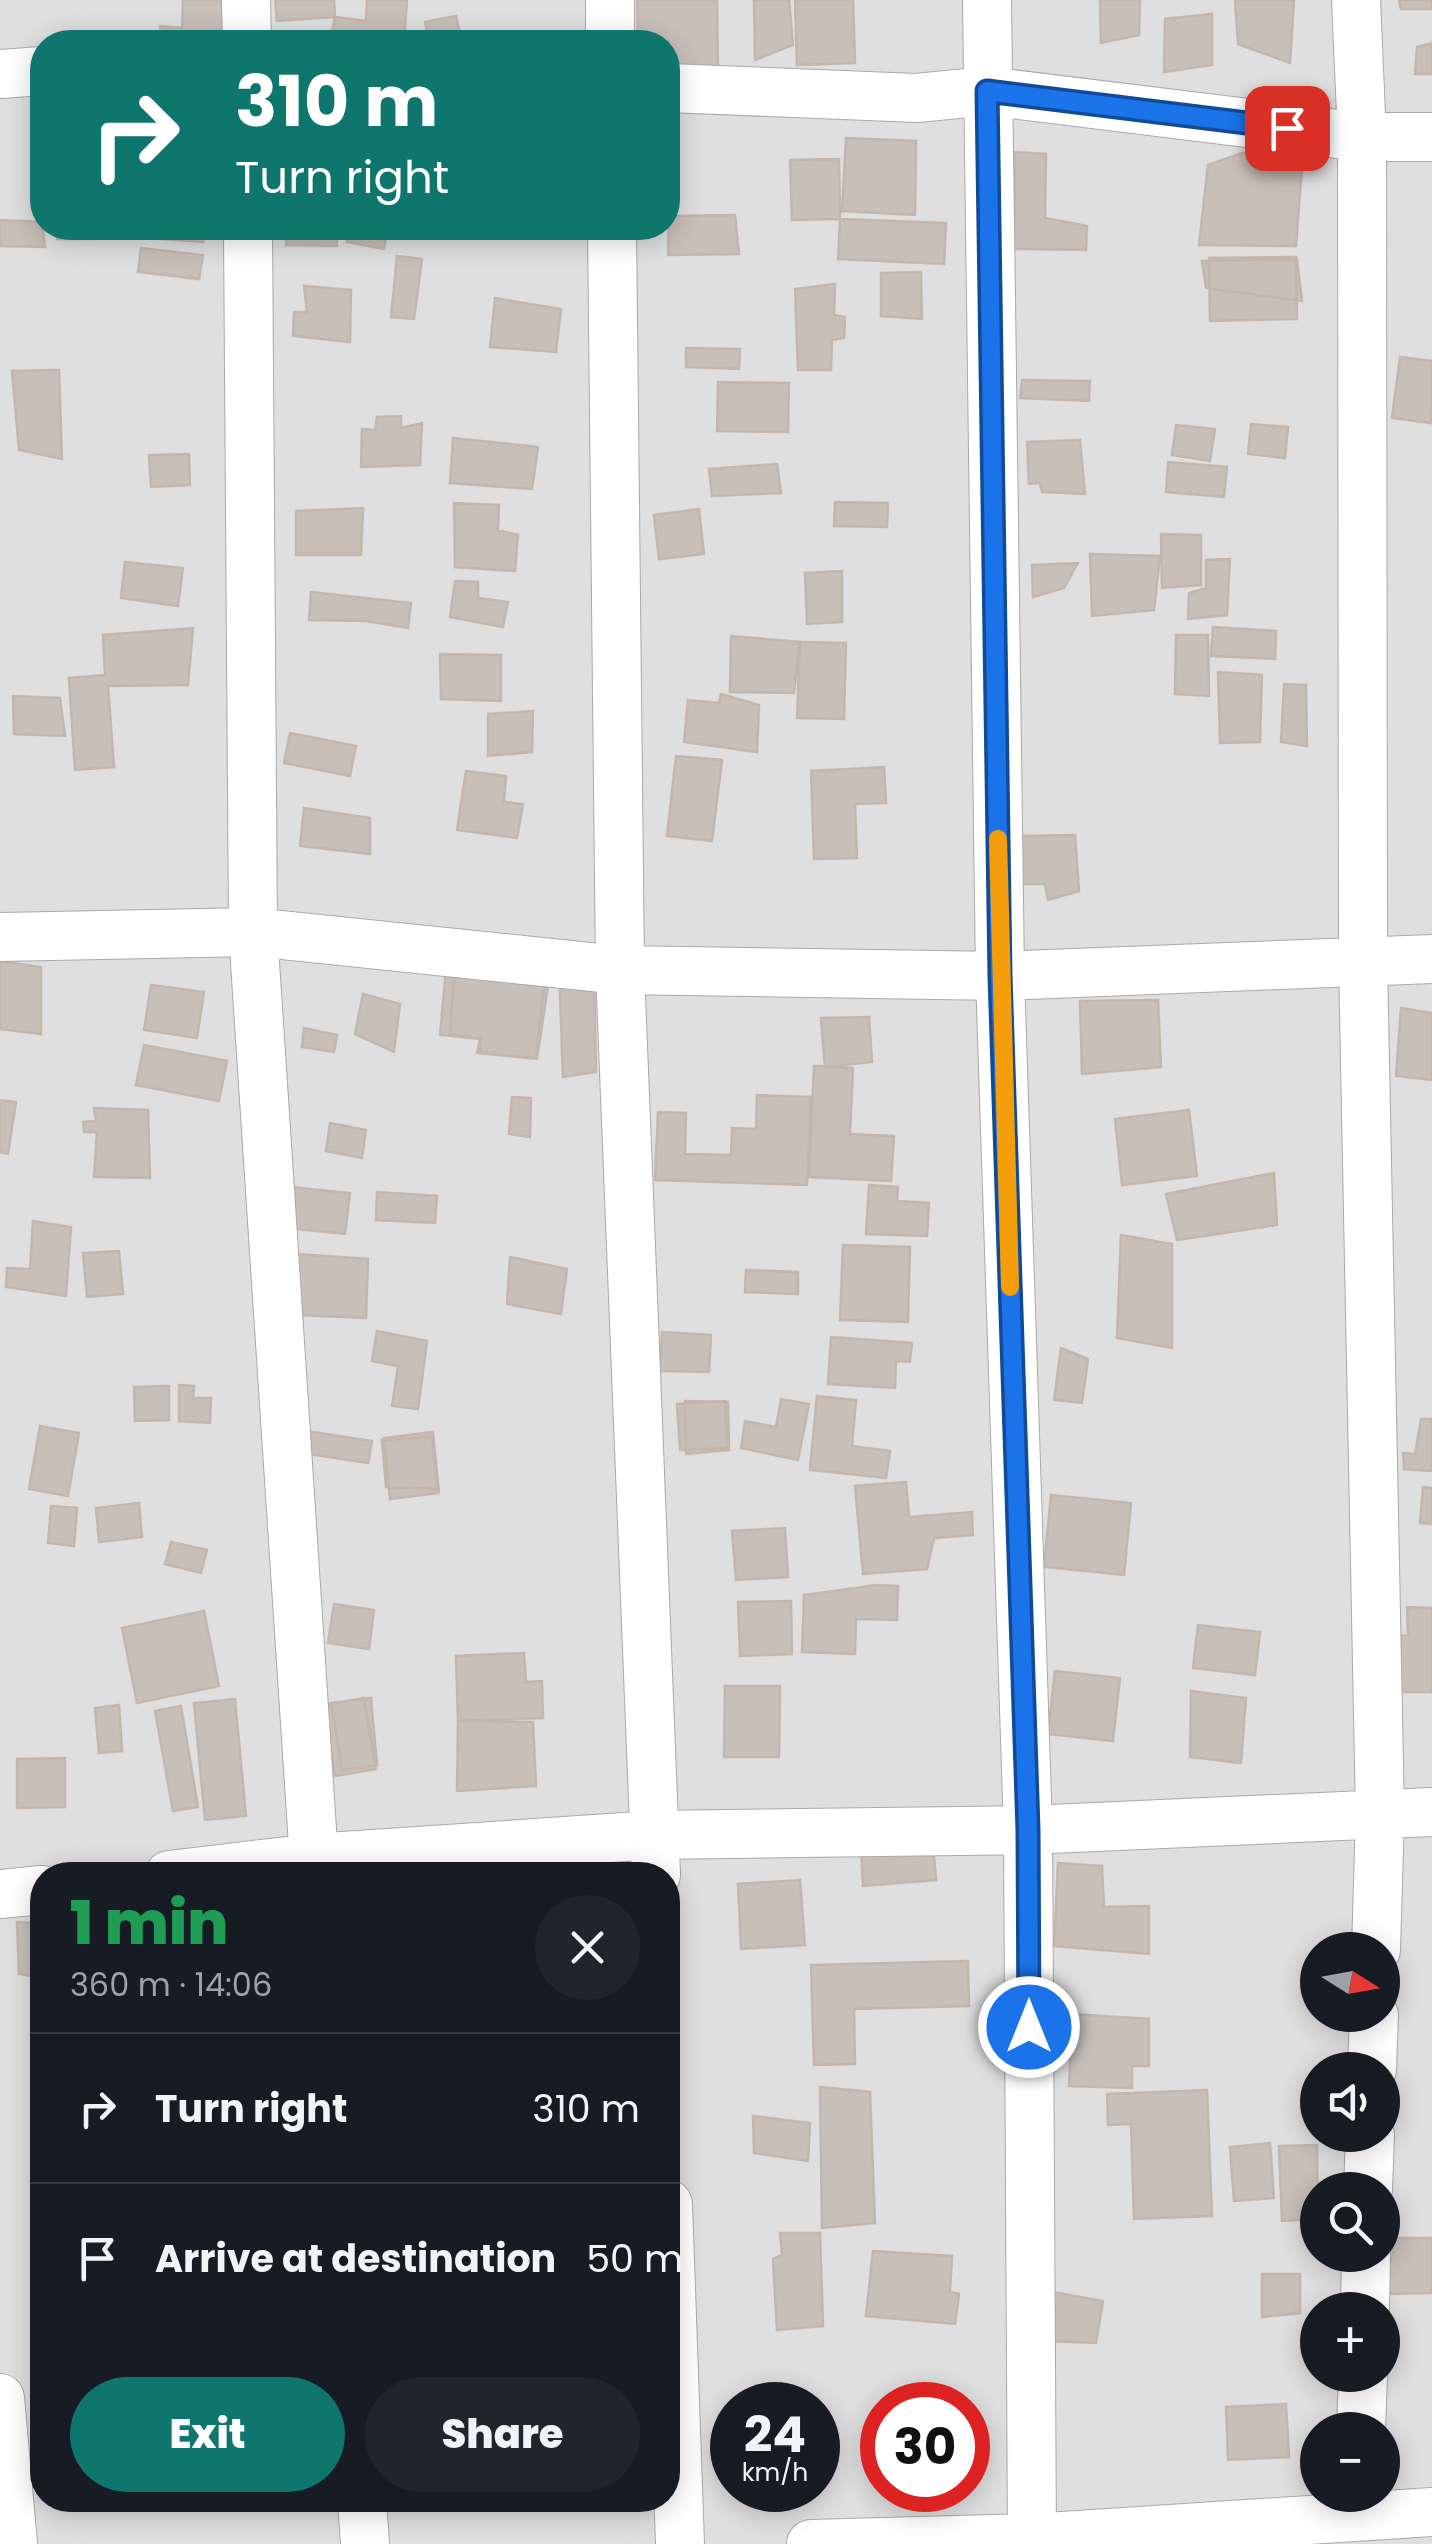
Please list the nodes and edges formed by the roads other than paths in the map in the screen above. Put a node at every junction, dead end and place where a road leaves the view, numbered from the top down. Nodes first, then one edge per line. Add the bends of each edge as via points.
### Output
1 (246, 0) edge
2 (610, 0) edge
3 (987, 0) edge
4 (1356, 0) edge
5 (246, 30) edge
6 (610, 30) edge
7 (30, 72) edge
8 (0, 74) edge
9 (680, 88) edge
10 (987, 91) junction
11 (1362, 137) junction
12 (1432, 137) edge
13 (248, 240) edge
14 (612, 240) edge
15 (253, 932) junction
16 (0, 937) edge
17 (1432, 959) edge
18 (1363, 961) junction
19 (620, 970) junction
20 (1000, 976) junction
21 (1432, 1812) edge
22 (1380, 1815) junction
23 (1028, 1830) junction
24 (655, 1855) edge
25 (314, 1862) edge
26 (456, 1862) edge
27 (30, 1891) edge
28 (0, 1894) edge
29 (1377, 1932) edge
30 (0, 2398) edge
31 (363, 2512) edge
32 (679, 2512) edge
33 (1432, 2512) edge
34 (1358, 2519) edge
35 (1032, 2541) edge
36 (12, 2544) edge
37 (365, 2544) edge
38 (680, 2544) edge
39 (811, 2544) edge

1 - 5 street
2 - 6 street
3 - 10 street
4 - 11 street
7 - 8 street
9 - 10 street via 918,98
10 - 11 street
10 - 20 street
11 - 12 street
11 - 18 street
13 - 15 street
14 - 19 street
15 - 16 street
15 - 19 street
15 - 25 street
17 - 18 street
18 - 20 street
18 - 22 street
19 - 20 street
19 - 24 street
20 - 23 street
21 - 22 street
22 - 23 street
22 - 29 street
23 - 24 street
23 - 35 street
24 - 26 street
27 - 28 street
30 - 36 street
31 - 37 street
32 - 38 street
33 - 34 street
34 - 35 street
35 - 39 street

